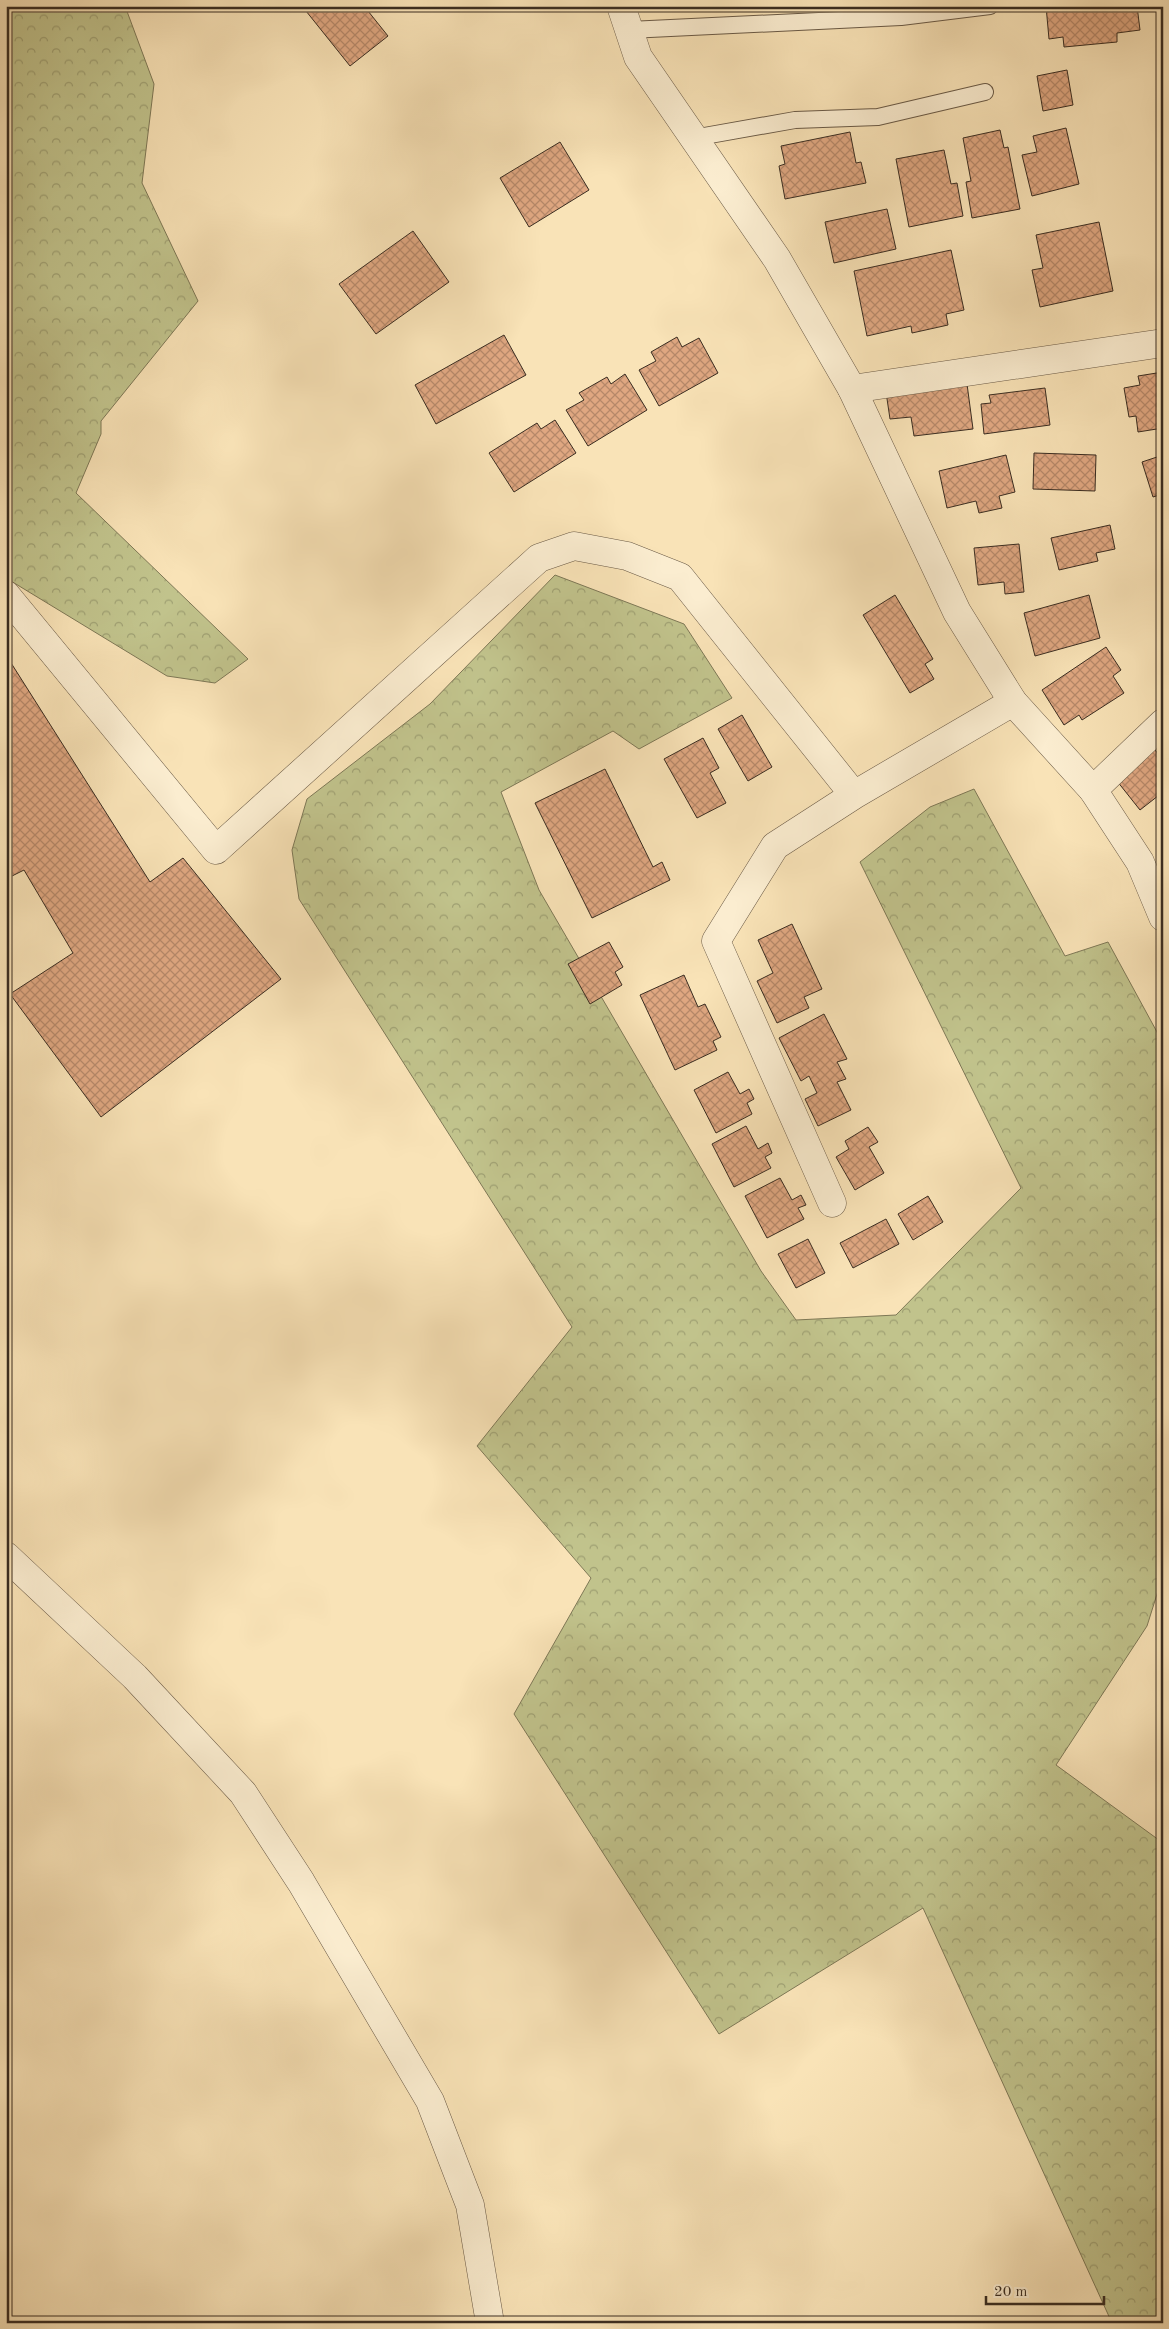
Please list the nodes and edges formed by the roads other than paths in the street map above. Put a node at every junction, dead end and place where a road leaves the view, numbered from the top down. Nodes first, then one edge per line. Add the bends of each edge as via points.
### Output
1 (990, 6) edge
2 (625, 18) edge
3 (985, 92) dead end
4 (693, 138) junction
5 (1163, 343) edge
6 (852, 389) junction
7 (6, 595) edge
8 (1013, 702) junction
9 (1163, 723) edge
10 (1093, 790) junction
11 (854, 796) junction
12 (1163, 917) edge
13 (832, 1202) dead end
14 (6, 1556) edge
15 (490, 2323) edge

1 - 2 lane via 901,17
2 - 4 street via 638,57
3 - 4 lane via 878,117 795,120
4 - 6 street via 777,260
5 - 6 street
6 - 8 street via 956,612
7 - 11 street via 216,850 539,558 574,546 627,556 680,577
8 - 10 street
8 - 11 street
9 - 10 street
10 - 12 street via 1140,862
11 - 13 street via 775,846 716,941
14 - 15 street via 135,1677 243,1793 301,1882 430,2101 470,2205

